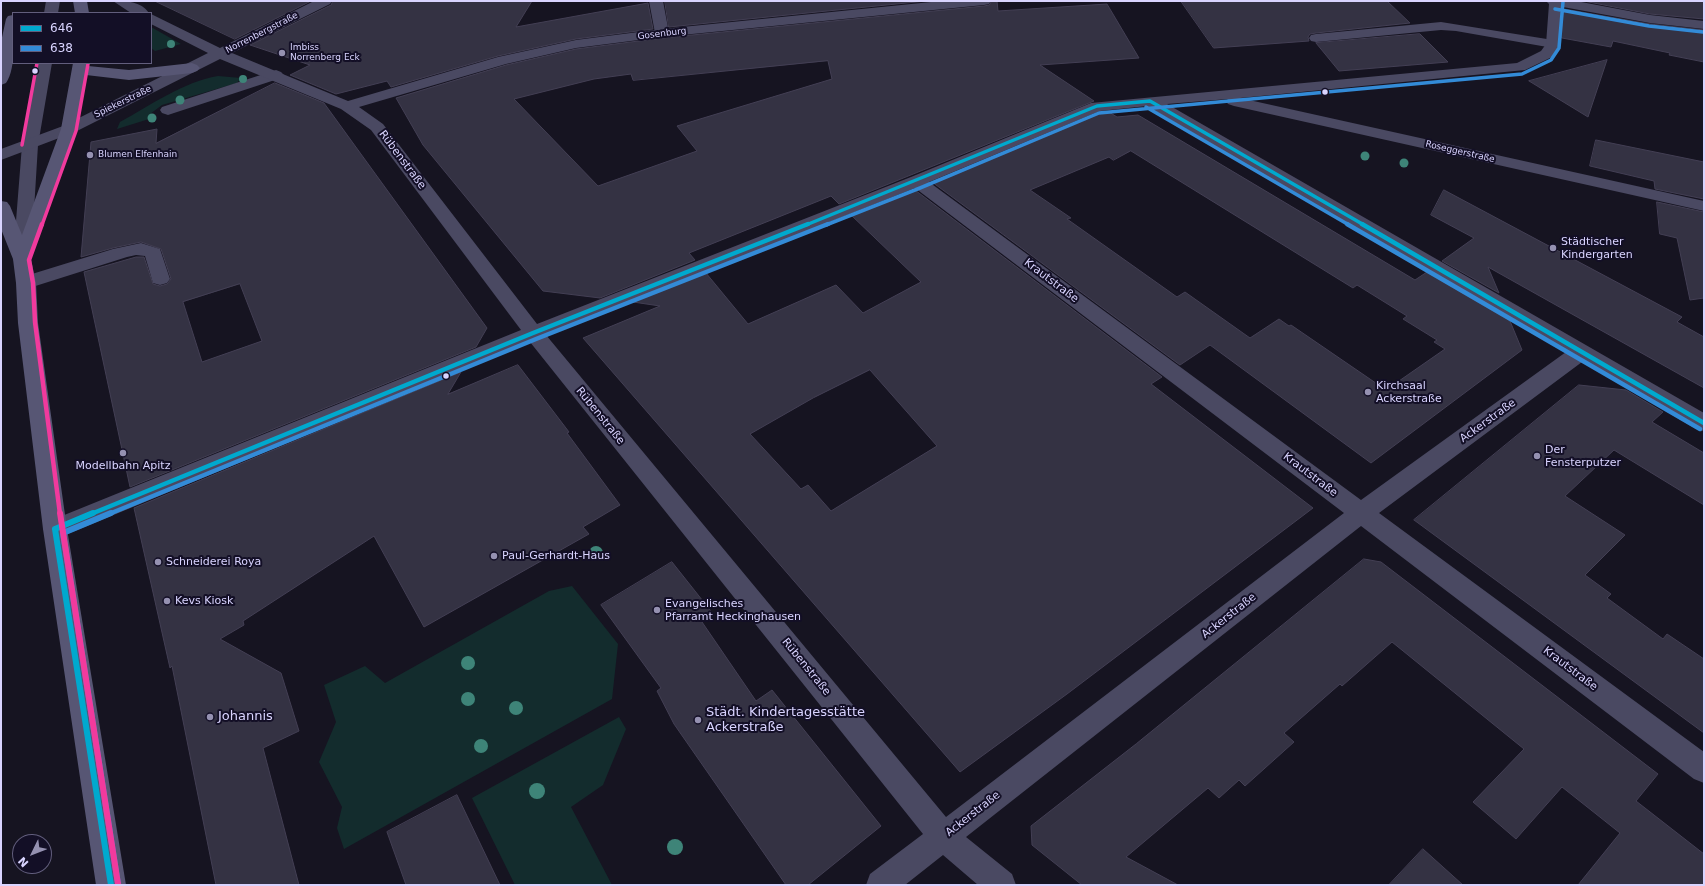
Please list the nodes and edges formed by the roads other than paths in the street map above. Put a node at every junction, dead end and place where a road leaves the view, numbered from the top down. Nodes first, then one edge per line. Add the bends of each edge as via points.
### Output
1 (53, 1) edge
2 (80, 1) edge
3 (120, 1) edge
4 (325, 1) edge
5 (656, 1) edge
6 (984, 1) edge
7 (1553, 1) edge
8 (1556, 2) edge
9 (51, 12) edge
10 (82, 12) edge
11 (140, 12) edge
12 (152, 19) edge
13 (12, 23) edge
14 (1704, 25) edge
15 (662, 33) junction
16 (1316, 38) dead end
17 (1553, 44) junction
18 (221, 54) junction
19 (44, 64) edge
20 (80, 66) edge
21 (192, 68) junction
22 (276, 75) junction
23 (1, 80) edge
24 (1215, 97) junction
25 (1150, 101) junction
26 (347, 106) junction
27 (168, 110) dead end
28 (69, 129) junction
29 (30, 145) junction
30 (1, 156) edge
31 (917, 181) junction
32 (1, 206) edge
33 (1704, 206) edge
34 (22, 259) junction
35 (160, 279) dead end
36 (26, 284) junction
37 (533, 333) junction
38 (1581, 352) junction
39 (1704, 423) edge
40 (1361, 514) junction
41 (54, 529) junction
42 (1704, 769) edge
43 (944, 837) junction
44 (111, 885) edge
45 (881, 885) edge
46 (1001, 885) edge

1 - 9 street
2 - 10 main road
3 - 11 street
4 - 18 street, Norrenbergstraße
5 - 15 street
6 - 15 street, Gosenburg
7 - 8 street
8 - 14 street via 1650,19
8 - 17 street
12 - 18 street, Rübenstraße
13 - 23 main road
15 - 26 street, Gosenburg via 576,44 503,60
16 - 17 street via 1449,26
17 - 24 street via 1547,54 1520,67
18 - 21 street, Spiekerstraße
18 - 22 street, Rübenstraße
19 - 29 street
20 - 21 main road via 129,75
20 - 28 main road
21 - 28 street, Spiekerstraße
22 - 26 street, Rübenstraße
22 - 27 street
24 - 25 street
24 - 33 street, Roseggerstraße
25 - 31 street via 1097,106
25 - 38 street
26 - 37 street, Rübenstraße via 377,127
28 - 29 street, Spiekerstraße
28 - 34 main road
29 - 30 street, Spiekerstraße
29 - 34 street
31 - 37 street
31 - 40 street, Krautstraße
32 - 34 main road
34 - 36 main road
35 - 36 street via 153,253 146,249 120,253
36 - 41 main road via 28,323
37 - 41 street
37 - 43 street, Rübenstraße
38 - 39 street
38 - 40 street, Ackerstraße
40 - 42 street, Krautstraße
40 - 43 street, Ackerstraße
41 - 44 main road
43 - 45 street, Ackerstraße
43 - 46 street, Rübenstraße

